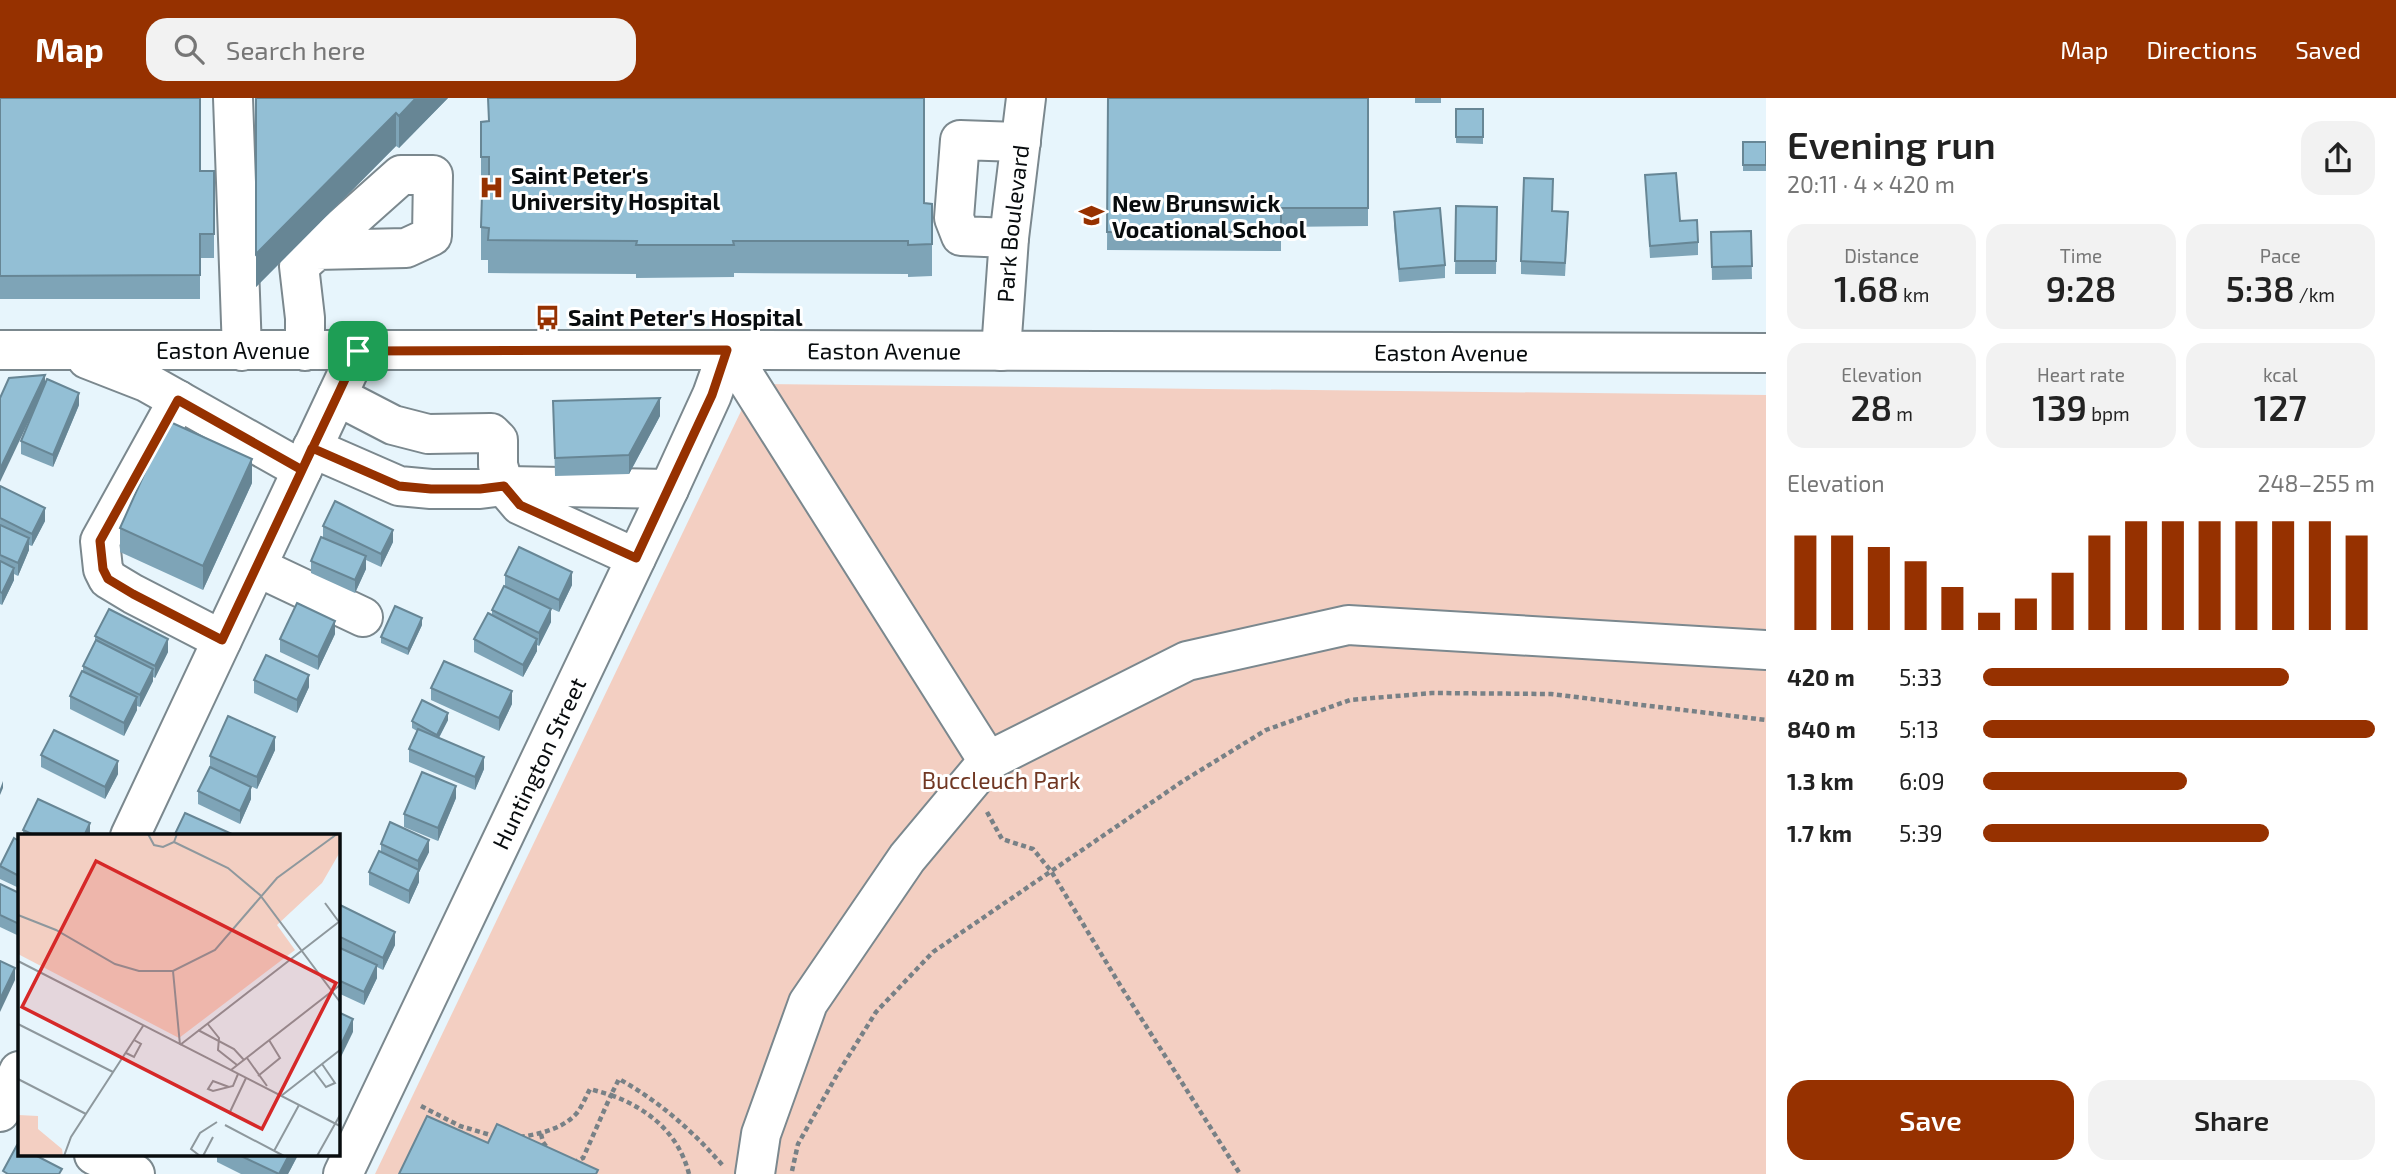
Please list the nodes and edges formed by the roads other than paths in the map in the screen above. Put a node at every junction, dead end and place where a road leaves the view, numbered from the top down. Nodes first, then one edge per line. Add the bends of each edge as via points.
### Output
1 (233, 98) edge
2 (1026, 98) edge
3 (1021, 142) junction
4 (360, 231) dead end
5 (1009, 238) junction
6 (727, 350) junction
7 (0, 351) edge
8 (65, 351) junction
9 (242, 351) junction
10 (305, 351) junction
11 (358, 351) junction
12 (1001, 351) junction
13 (1766, 353) edge
14 (337, 396) junction
15 (178, 400) junction
16 (307, 459) junction
17 (504, 486) junction
18 (668, 489) junction
19 (636, 558) junction
20 (257, 567) junction
21 (363, 617) dead end
22 (222, 640) junction
23 (1766, 650) edge
24 (988, 761) junction
25 (131, 834) edge
26 (18, 1073) edge
27 (0, 1111) edge
28 (18, 1119) edge
29 (96, 1156) edge
30 (135, 1174) edge
31 (343, 1174) edge
32 (755, 1174) edge

1 - 9 street
2 - 3 street, Park Boulevard
3 - 5 street, Park Boulevard
3 - 5 street via 960,139 954,218 961,236
4 - 10 street via 304,253
5 - 12 street, Park Boulevard
6 - 11 street, Easton Avenue
6 - 12 street, Easton Avenue
6 - 18 street, Huntington Street via 712,395
6 - 24 street
7 - 8 street, Easton Avenue
8 - 9 street, Easton Avenue
8 - 15 street via 146,382
9 - 10 street, Easton Avenue
10 - 11 street, Easton Avenue
11 - 14 street
12 - 13 street, Easton Avenue
14 - 16 street
14 - 17 street via 393,425 428,434 491,433 498,440
15 - 16 street
15 - 22 street via 100,541 103,569 108,579 133,594
16 - 17 street via 399,486
16 - 20 street
17 - 18 street
17 - 19 street via 520,505
18 - 19 street, Huntington Street
19 - 31 street, Huntington Street
20 - 21 street
20 - 22 street
22 - 25 street
23 - 24 street via 1348,625 1187,661
24 - 32 street via 907,858 808,1003 761,1134
26 - 27 street
27 - 28 street
29 - 30 street

